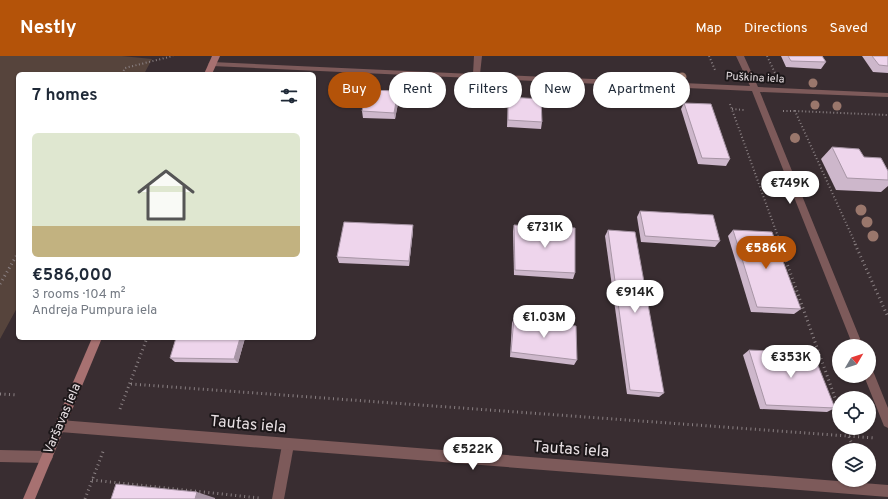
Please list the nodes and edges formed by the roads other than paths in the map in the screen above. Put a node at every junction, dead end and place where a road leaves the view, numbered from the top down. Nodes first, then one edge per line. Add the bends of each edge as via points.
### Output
1 (216, 56) edge
2 (478, 56) edge
3 (740, 56) edge
4 (212, 64) junction
5 (209, 72) edge
6 (476, 72) edge
7 (454, 76) edge
8 (522, 79) edge
9 (755, 89) junction
10 (888, 96) edge
11 (855, 339) edge
12 (96, 340) edge
13 (872, 383) edge
14 (888, 422) edge
15 (60, 426) junction
16 (288, 445) junction
17 (0, 456) edge
18 (47, 457) junction
19 (888, 491) edge
20 (29, 499) edge
21 (278, 499) edge

1 - 4 street
2 - 6 street
3 - 9 street
4 - 5 street
4 - 7 street, Puškina iela
8 - 9 street, Puškina iela
9 - 10 street, Puškina iela
9 - 11 street
12 - 15 street, Varšavas iela
13 - 14 street
15 - 16 street, Tautas iela
15 - 18 street, Varšavas iela
16 - 19 street, Tautas iela
16 - 21 street
17 - 18 street
18 - 20 street, Varšavas iela

